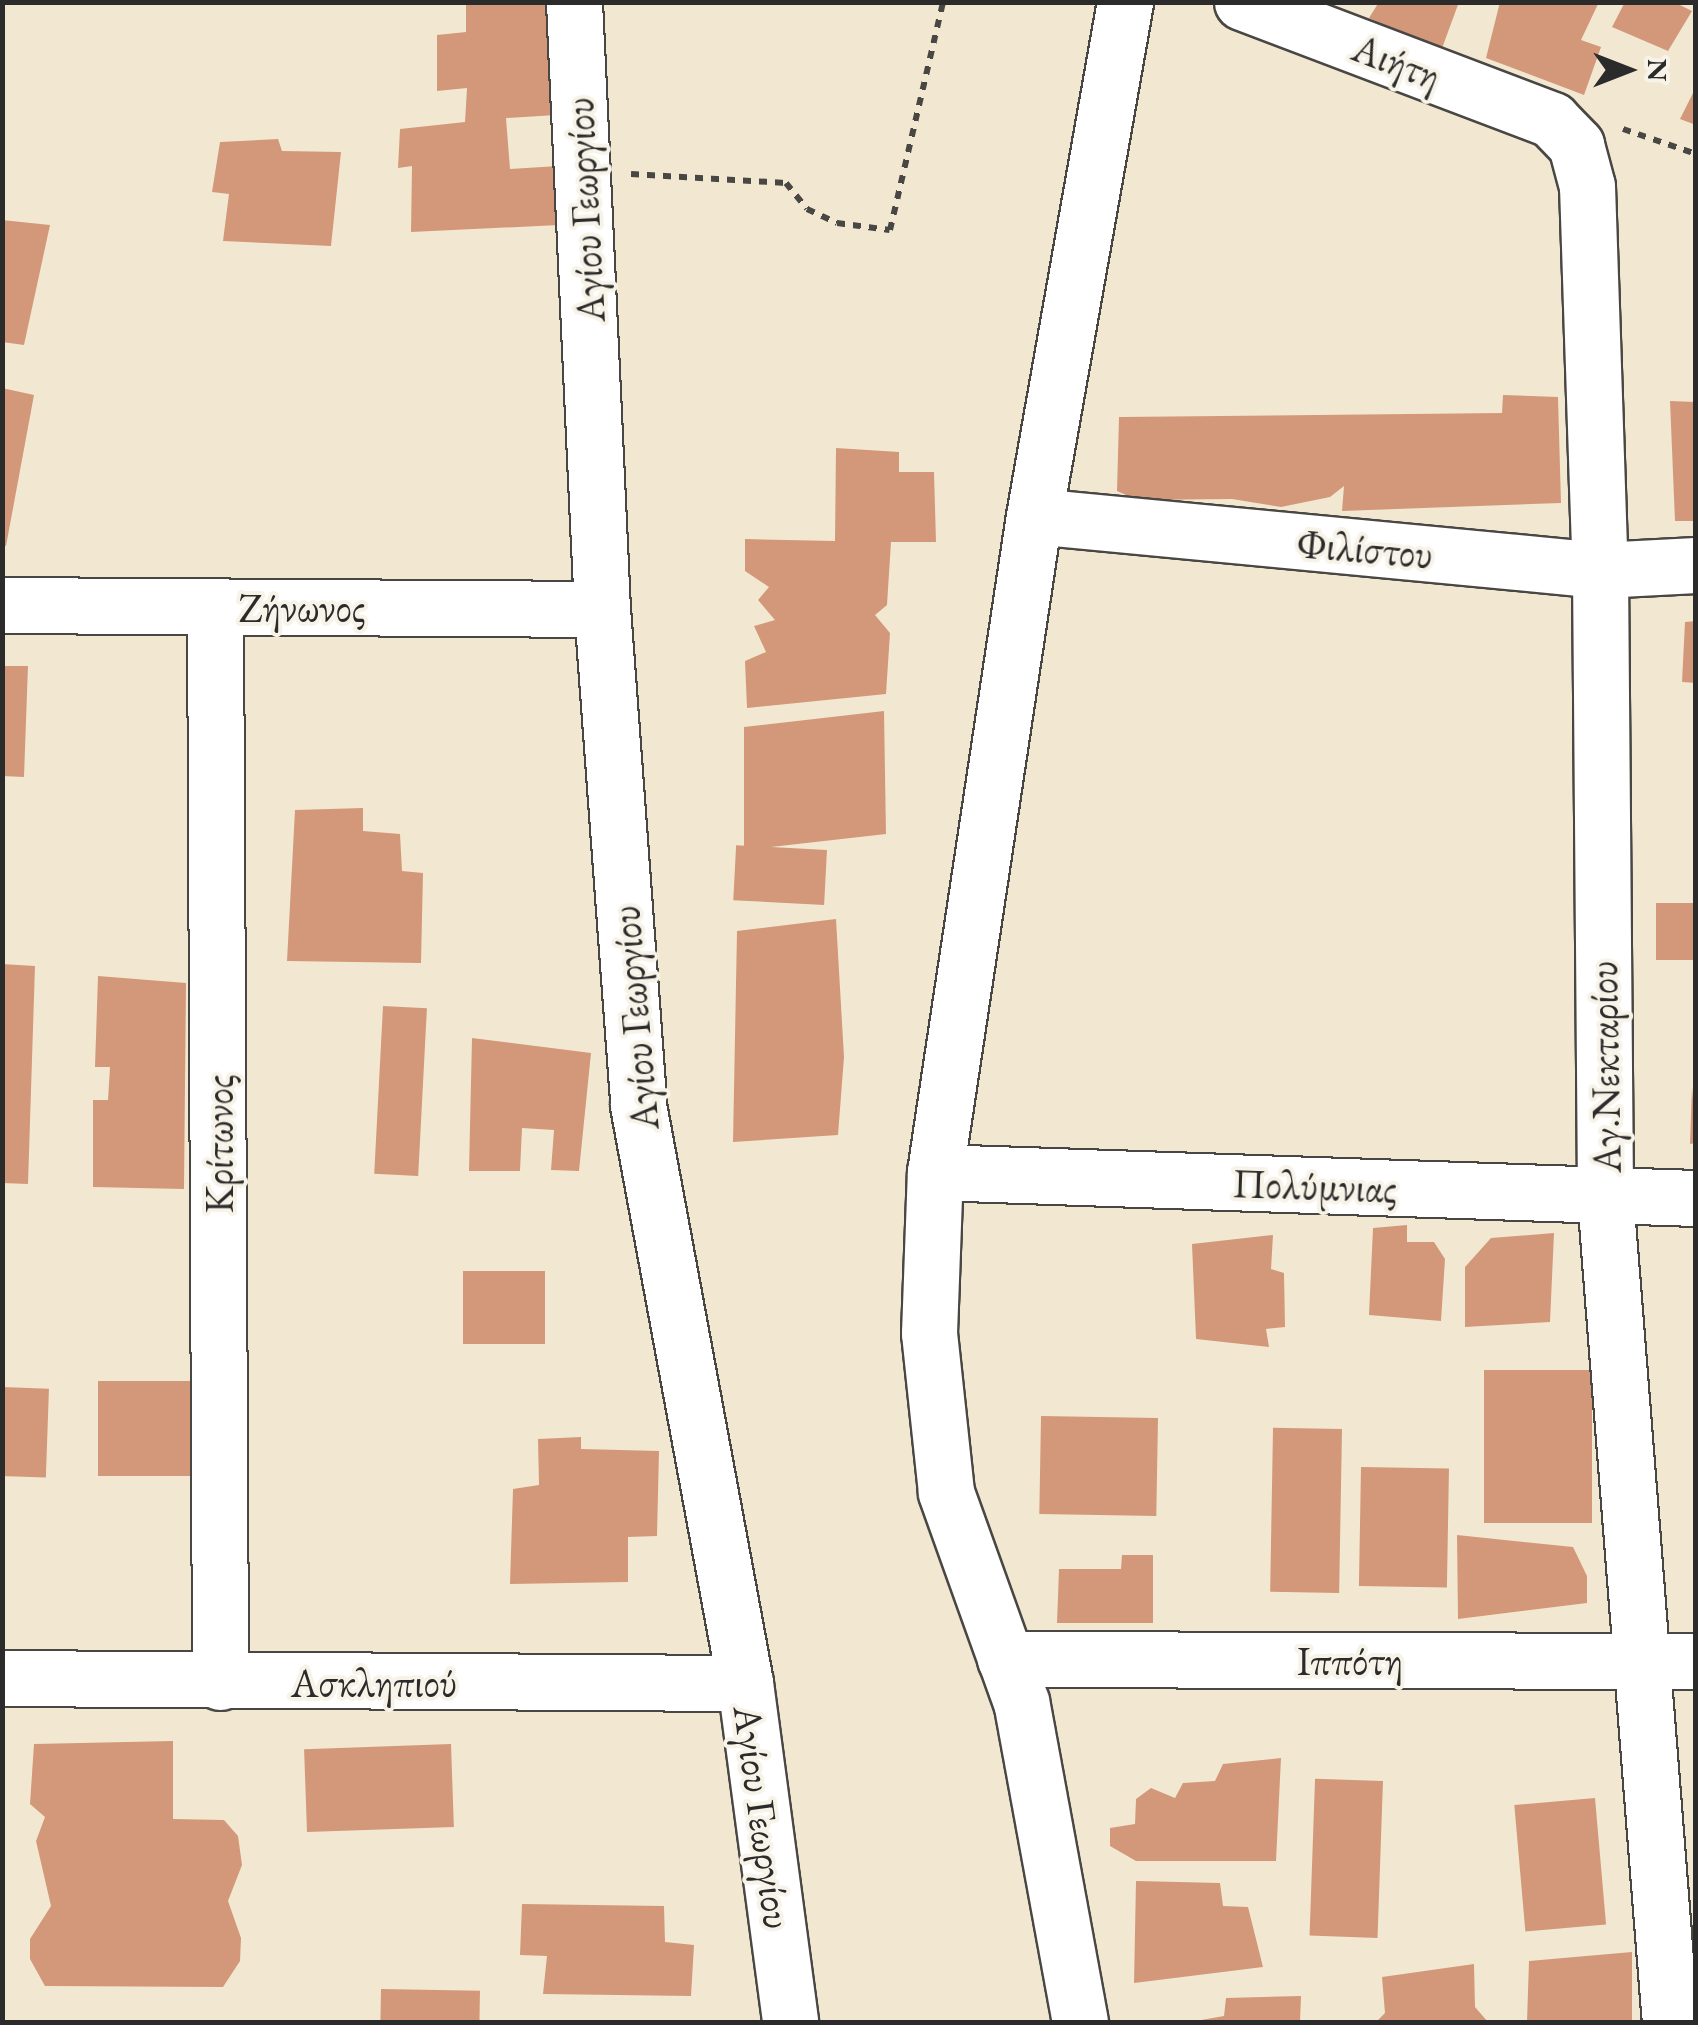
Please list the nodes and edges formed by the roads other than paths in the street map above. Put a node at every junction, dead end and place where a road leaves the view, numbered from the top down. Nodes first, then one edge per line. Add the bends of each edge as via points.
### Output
1 (574, 2) edge
2 (1125, 2) edge
3 (1242, 2) edge
4 (1552, 120) joint
5 (1034, 516) junction
6 (1696, 566) edge
7 (1600, 570) junction
8 (2, 605) edge
9 (216, 606) junction
10 (602, 609) junction
11 (935, 1172) junction
12 (1605, 1197) junction
13 (1696, 1198) edge
14 (1005, 1659) junction
15 (1669, 1661) edge
16 (2, 1678) edge
17 (220, 1682) junction
18 (745, 1683) junction
19 (790, 2022) edge
20 (1080, 2022) edge
21 (1670, 2022) edge

1 - 10 street, Αγίου Γεωργίου
2 - 5 street
3 - 4 street, Αιήτη
4 - 7 street, Αγ.Νεκταρίου via 1576,145 1588,186
5 - 7 street, Φιλίστου
5 - 11 street
6 - 7 street, Φιλίστου
7 - 12 street, Αγ.Νεκταρίου
8 - 9 street, Ζήνωνος
9 - 10 street, Ζήνωνος
9 - 17 street, Κρίτωνος
10 - 18 street, Αγίου Γεωργίου via 638,1105
11 - 12 street, Πολύμνιας
11 - 14 street via 928,1333 946,1492
12 - 13 street, Πολύμνιας
12 - 15 street, Αγ.Νεκταρίου
14 - 15 street, Ιππότη
14 - 20 street via 1020,1702
15 - 21 street, Αγ.Νεκταρίου
16 - 17 street, Ασκληπιού
17 - 18 street, Ασκληπιού
18 - 19 street, Αγίου Γεωργίου

